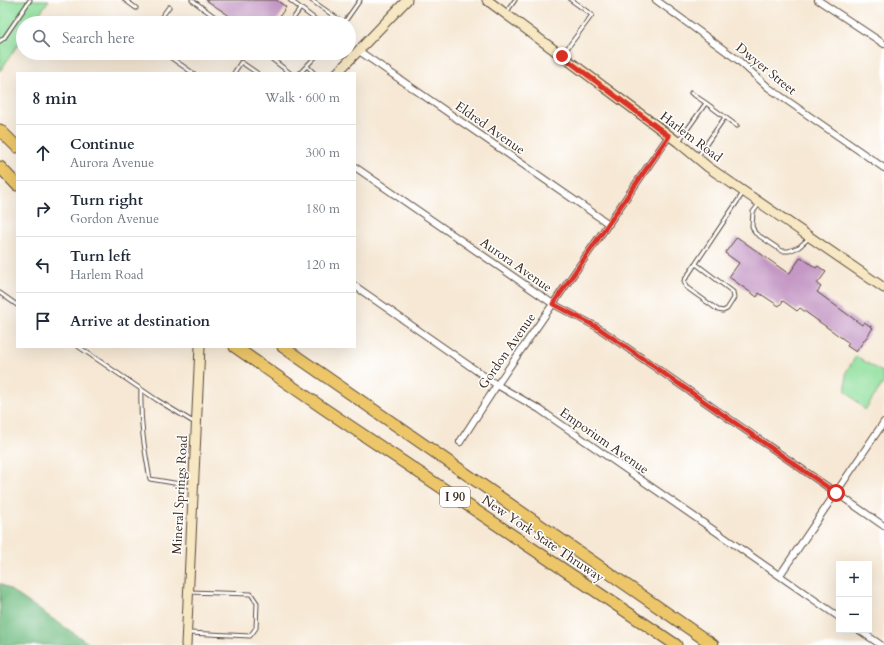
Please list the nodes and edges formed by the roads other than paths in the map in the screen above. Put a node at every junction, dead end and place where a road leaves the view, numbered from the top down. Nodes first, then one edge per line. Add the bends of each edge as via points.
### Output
1 (30, 0) edge
2 (124, 0) edge
3 (192, 0) edge
4 (290, 0) edge
5 (311, 0) edge
6 (360, 0) edge
7 (407, 0) edge
8 (487, 0) edge
9 (516, 0) edge
10 (571, 0) edge
11 (656, 0) edge
12 (818, 0) edge
13 (169, 7) dead end
14 (136, 8) dead end
15 (300, 9) junction
16 (506, 14) junction
17 (19, 16) edge
18 (162, 16) edge
19 (214, 16) edge
20 (295, 16) edge
21 (310, 16) edge
22 (334, 16) edge
23 (349, 16) edge
24 (16, 20) edge
25 (0, 41) edge
26 (884, 44) edge
27 (356, 51) edge
28 (356, 54) edge
29 (562, 56) junction
30 (174, 60) edge
31 (274, 60) edge
32 (313, 60) edge
33 (348, 60) edge
34 (307, 66) junction
35 (192, 72) edge
36 (235, 72) edge
37 (256, 72) edge
38 (289, 72) edge
39 (301, 72) edge
40 (313, 72) edge
41 (338, 72) edge
42 (692, 93) dead end
43 (706, 104) junction
44 (725, 117) junction
45 (737, 126) dead end
46 (0, 130) edge
47 (669, 136) junction
48 (678, 142) junction
49 (16, 146) edge
50 (697, 158) junction
51 (0, 167) edge
52 (356, 168) edge
53 (884, 168) edge
54 (16, 184) edge
55 (744, 191) junction
56 (760, 202) junction
57 (609, 224) junction
58 (810, 237) junction
59 (696, 264) junction
60 (356, 287) edge
61 (884, 288) edge
62 (0, 293) edge
63 (16, 304) edge
64 (553, 304) junction
65 (80, 348) edge
66 (200, 348) edge
67 (236, 348) edge
68 (284, 348) edge
69 (497, 385) junction
70 (141, 389) junction
71 (884, 422) edge
72 (197, 423) junction
73 (460, 442) dead end
74 (194, 487) junction
75 (836, 493) junction
76 (884, 526) edge
77 (780, 575) junction
78 (189, 592) junction
79 (836, 615) edge
80 (187, 633) junction
81 (863, 633) edge
82 (186, 645) edge
83 (676, 645) edge
84 (713, 645) edge
85 (881, 645) edge

1 - 17 lane
2 - 14 lane
3 - 19 lane
4 - 15 lane
5 - 22 lane
6 - 23 lane
7 - 27 main road
8 - 16 main road, Harlem Road
9 - 16 lane
10 - 29 lane via 592,15
11 - 53 street, Dwyer Street via 738,60 769,88
12 - 26 street
13 - 18 lane
15 - 20 lane
15 - 21 lane
16 - 29 main road, Harlem Road
24 - 25 lane
28 - 57 street, Eldred Avenue
29 - 47 main road, Harlem Road
30 - 35 lane
31 - 38 lane
32 - 34 lane
33 - 41 main road
34 - 39 lane
34 - 40 lane
36 - 37 lane via 241,62
42 - 43 lane
43 - 44 lane
43 - 48 lane
44 - 45 lane
44 - 50 lane
46 - 49 highway
47 - 48 main road, Harlem Road
47 - 57 street, Gordon Avenue
48 - 50 main road, Harlem Road
50 - 55 main road, Harlem Road
51 - 54 highway
52 - 64 street, Aurora Avenue
55 - 56 main road, Harlem Road
55 - 59 lane
56 - 58 main road, Harlem Road
56 - 58 lane via 753,212 752,226 755,233 782,251 799,247
57 - 64 street, Gordon Avenue
58 - 61 main road, Harlem Road
59 - 59 lane via 684,282 686,287 718,310 727,309 734,298 733,292
60 - 69 street, Emporium Avenue
62 - 63 lane
64 - 69 street, Gordon Avenue
64 - 75 street, Aurora Avenue via 597,327
65 - 70 lane
66 - 72 main road, Mineral Springs Road
67 - 83 highway, New York State Thruway / I 90
68 - 84 highway, New York State Thruway / I 90
69 - 73 street, Gordon Avenue
69 - 77 street, Emporium Avenue via 540,409
70 - 72 lane
70 - 74 lane via 140,414 150,479
71 - 75 street
72 - 74 main road, Mineral Springs Road
74 - 78 main road, Mineral Springs Road
75 - 76 street, Aurora Avenue
75 - 77 street
77 - 79 street, Emporium Avenue
78 - 80 main road, Mineral Springs Road
78 - 80 lane via 251,594 257,603 256,628 250,636
80 - 82 main road, Mineral Springs Road
81 - 85 street

